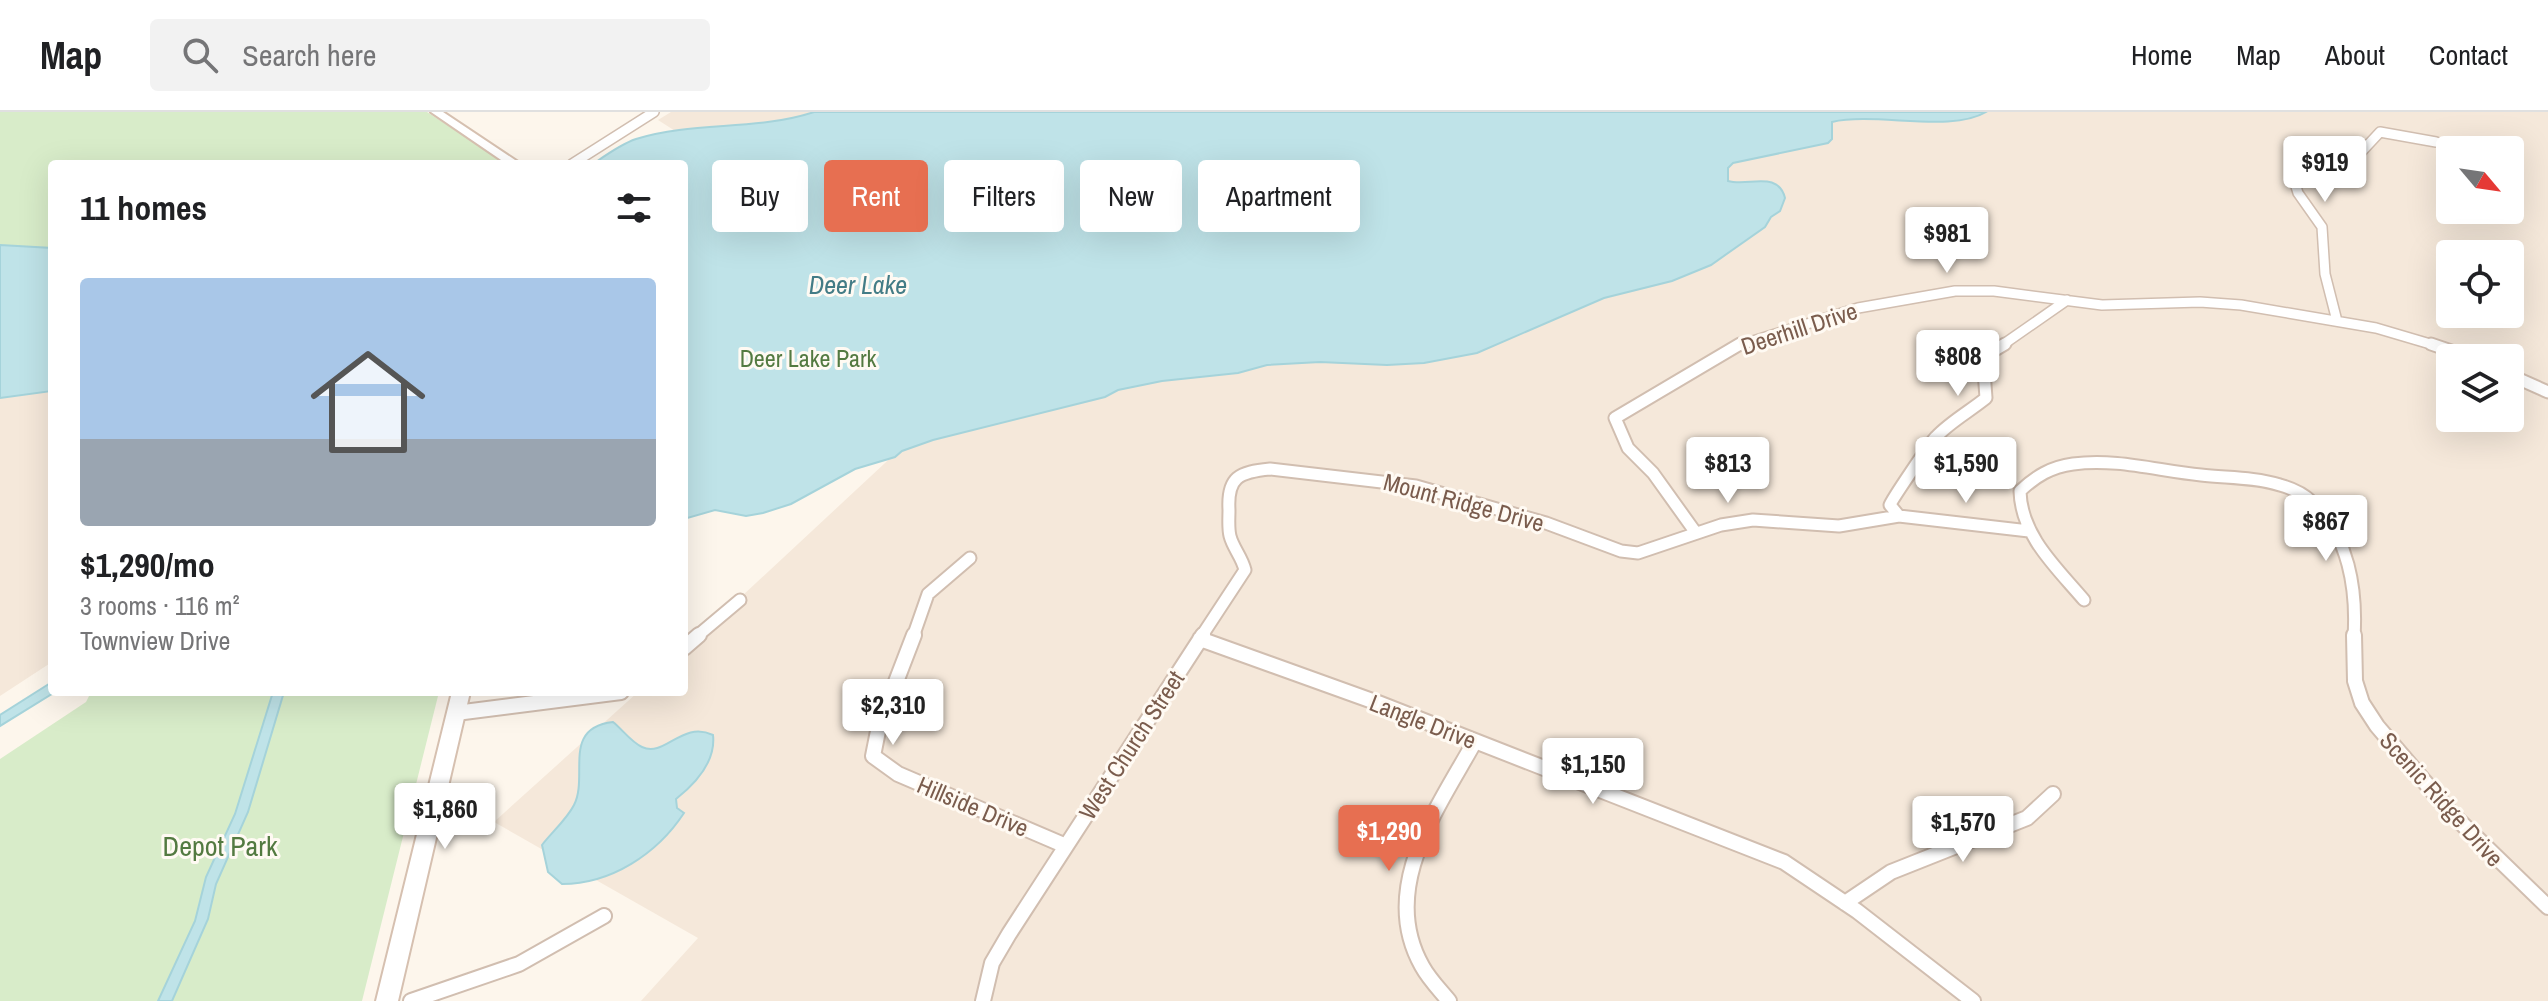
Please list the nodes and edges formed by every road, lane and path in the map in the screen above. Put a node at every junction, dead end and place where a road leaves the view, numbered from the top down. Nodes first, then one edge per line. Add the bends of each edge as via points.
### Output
1 (436, 112) edge
2 (654, 112) edge
3 (2436, 142) dead end
4 (509, 160) edge
5 (578, 160) edge
6 (2067, 300) junction
7 (2337, 321) junction
8 (2436, 346) edge
9 (2524, 381) edge
10 (2548, 392) edge
11 (1230, 487) joint
12 (1899, 516) junction
13 (2029, 531) junction
14 (1696, 533) junction
15 (970, 558) dead end
16 (740, 600) dead end
17 (2084, 600) dead end
18 (1200, 639) junction
19 (688, 645) edge
20 (460, 696) edge
21 (590, 696) edge
22 (456, 713) junction
23 (1475, 741) junction
24 (2053, 794) dead end
25 (1066, 846) junction
26 (1845, 903) junction
27 (2548, 907) edge
28 (604, 916) dead end
29 (387, 1001) edge
30 (411, 1001) edge
31 (983, 1001) edge
32 (1449, 1001) edge
33 (1973, 1001) edge

1 - 4 street
2 - 5 street
3 - 7 street via 2380,132 2351,163 2298,172 2298,193 2322,227 2325,274
6 - 7 street, Deerhill Drive via 2102,305 2224,304
6 - 12 street via 1983,357 1986,398 1935,438 1897,489 1890,505
6 - 14 street, Deerhill Drive via 1955,291 1858,308 1742,343 1615,418 1628,448
7 - 8 street, Deerhill Drive
9 - 10 street
11 - 14 street, Mount Ridge Drive via 1249,471 1270,469 1391,481 1638,553
11 - 18 street, West Church Street via 1230,537 1245,570
12 - 13 street
12 - 14 street via 1839,526 1753,520
13 - 17 street, Scenic Ridge Drive
13 - 27 street, Scenic Ridge Drive via 2019,503 2025,484 2057,468 2100,462 2257,479 2310,500 2323,512 2355,591 2353,663 2359,695 2379,729 2447,811
15 - 25 street, Hillside Drive via 928,594 873,756 898,774
16 - 19 street
18 - 23 street, Langle Drive
18 - 25 street, West Church Street
20 - 22 street
21 - 22 street
22 - 29 street
23 - 26 street, Langle Drive via 1747,845 1784,862
23 - 32 street via 1411,865 1403,897 1409,940 1429,981
24 - 26 street via 2027,818 1891,872
25 - 31 street, West Church Street via 992,963
26 - 33 street, Langle Drive
28 - 30 street via 519,964

